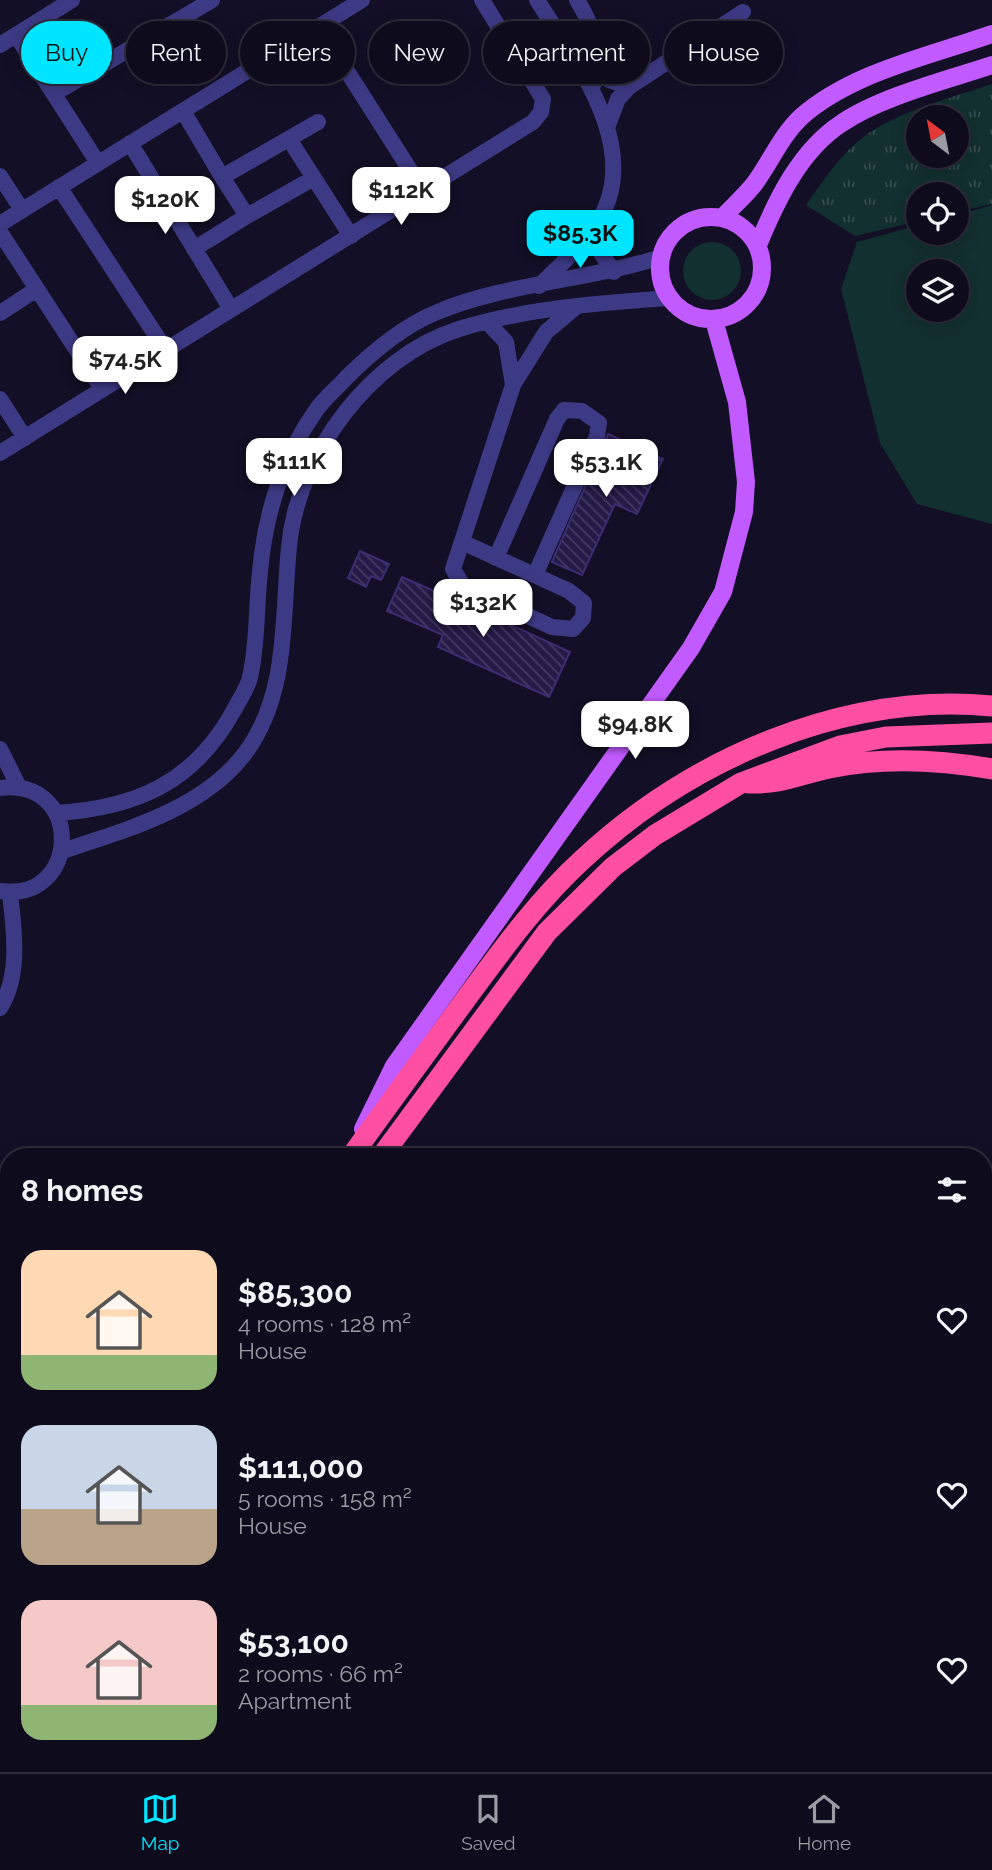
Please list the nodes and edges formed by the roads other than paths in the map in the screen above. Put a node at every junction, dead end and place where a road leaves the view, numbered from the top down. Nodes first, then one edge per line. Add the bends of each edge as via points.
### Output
1 (39, 0) edge
2 (72, 0) edge
3 (212, 0) edge
4 (362, 0) edge
5 (482, 0) edge
6 (537, 0) edge
7 (577, 0) edge
8 (743, 12) dead end
9 (48, 15) junction
10 (329, 21) edge
11 (590, 21) edge
12 (992, 34) edge
13 (16, 35) junction
14 (0, 45) edge
15 (992, 65) edge
16 (240, 75) edge
17 (355, 83) edge
18 (593, 84) edge
19 (620, 84) edge
20 (629, 87) junction
21 (592, 89) junction
22 (55, 93) junction
23 (183, 110) junction
24 (318, 122) dead end
25 (608, 125) junction
26 (289, 139) junction
27 (130, 143) junction
28 (98, 163) junction
29 (0, 176) edge
30 (222, 177) junction
31 (314, 178) junction
32 (59, 187) junction
33 (424, 191) junction
34 (22, 210) junction
35 (247, 216) junction
36 (722, 218) junction
37 (0, 224) edge
38 (594, 228) junction
39 (0, 232) edge
40 (351, 236) junction
41 (758, 245) junction
42 (194, 249) junction
43 (661, 257) junction
44 (614, 272) junction
45 (539, 286) junction
46 (37, 289) junction
47 (669, 298) junction
48 (579, 304) junction
49 (231, 309) junction
50 (0, 313) edge
51 (714, 320) junction
52 (488, 323) junction
53 (165, 349) junction
54 (513, 385) junction
55 (102, 389) junction
56 (0, 399) edge
57 (24, 438) junction
58 (0, 453) edge
59 (462, 542) junction
60 (496, 558) junction
61 (535, 575) junction
62 (992, 700) edge
63 (969, 703) junction
64 (992, 706) edge
65 (992, 733) edge
66 (0, 749) edge
67 (992, 769) edge
68 (741, 782) junction
69 (19, 787) junction
70 (0, 788) edge
71 (56, 813) junction
72 (62, 851) junction
73 (5, 892) edge
74 (0, 1008) edge
75 (354, 1148) edge
76 (357, 1148) edge
77 (388, 1148) edge

1 - 9 street
2 - 9 street
3 - 22 street
4 - 10 street
5 - 33 street via 542,105 533,122
6 - 21 street
7 - 11 street
8 - 20 street
9 - 13 street
12 - 36 main road via 833,95 801,118 755,183
13 - 14 street
13 - 22 street
15 - 41 main road via 916,90 842,122 794,173
16 - 23 street
17 - 33 street
18 - 21 street
19 - 20 street
20 - 25 street via 618,99
21 - 25 street
22 - 28 street
23 - 27 street
23 - 30 street
24 - 26 street
25 - 38 street via 612,179 607,203
26 - 30 street
26 - 31 street
27 - 28 street
27 - 42 street
28 - 32 street
29 - 34 street
30 - 35 street
31 - 35 street
31 - 40 street
32 - 34 street
32 - 53 street
33 - 40 street
34 - 37 street
35 - 42 street
36 - 41 main road via 749,232
36 - 43 main road via 690,221 667,242
38 - 44 street via 599,250
38 - 45 street
39 - 46 street
40 - 49 street
41 - 51 main road via 763,273 753,299 742,310
42 - 49 street
43 - 44 street
43 - 47 main road via 661,278
44 - 45 street
45 - 71 street via 435,313 393,338 317,408 283,469 260,569 250,679 223,729 189,770 149,792 101,810
46 - 50 street
46 - 55 street
47 - 48 street
47 - 51 main road via 688,315
48 - 52 street
48 - 54 street via 546,332
49 - 53 street
51 - 75 main road via 737,402 746,482 744,512 723,592 691,648 394,1066
52 - 54 street via 506,342
52 - 72 street via 458,329 420,347 372,383 335,425 303,481 289,544 282,661 266,716 246,753 214,783 177,808
53 - 55 street
54 - 59 street
55 - 57 street
56 - 57 street
57 - 58 street
59 - 60 street
59 - 61 street via 453,569 463,586 552,626 573,629 583,618 584,603
60 - 61 street
60 - 61 street via 557,419 564,410 582,411 599,423 597,436
62 - 63 highway
63 - 64 highway
63 - 76 highway via 878,710 805,726 747,750 640,813 582,860 501,951
65 - 68 highway via 886,737 840,746
66 - 69 street
67 - 68 highway via 952,762 886,763 830,768 775,784
68 - 77 highway via 655,835 576,901 547,932
69 - 70 street
69 - 71 street via 47,801
71 - 72 street
72 - 73 street via 43,881 28,890
73 - 74 street via 15,942 9,994

